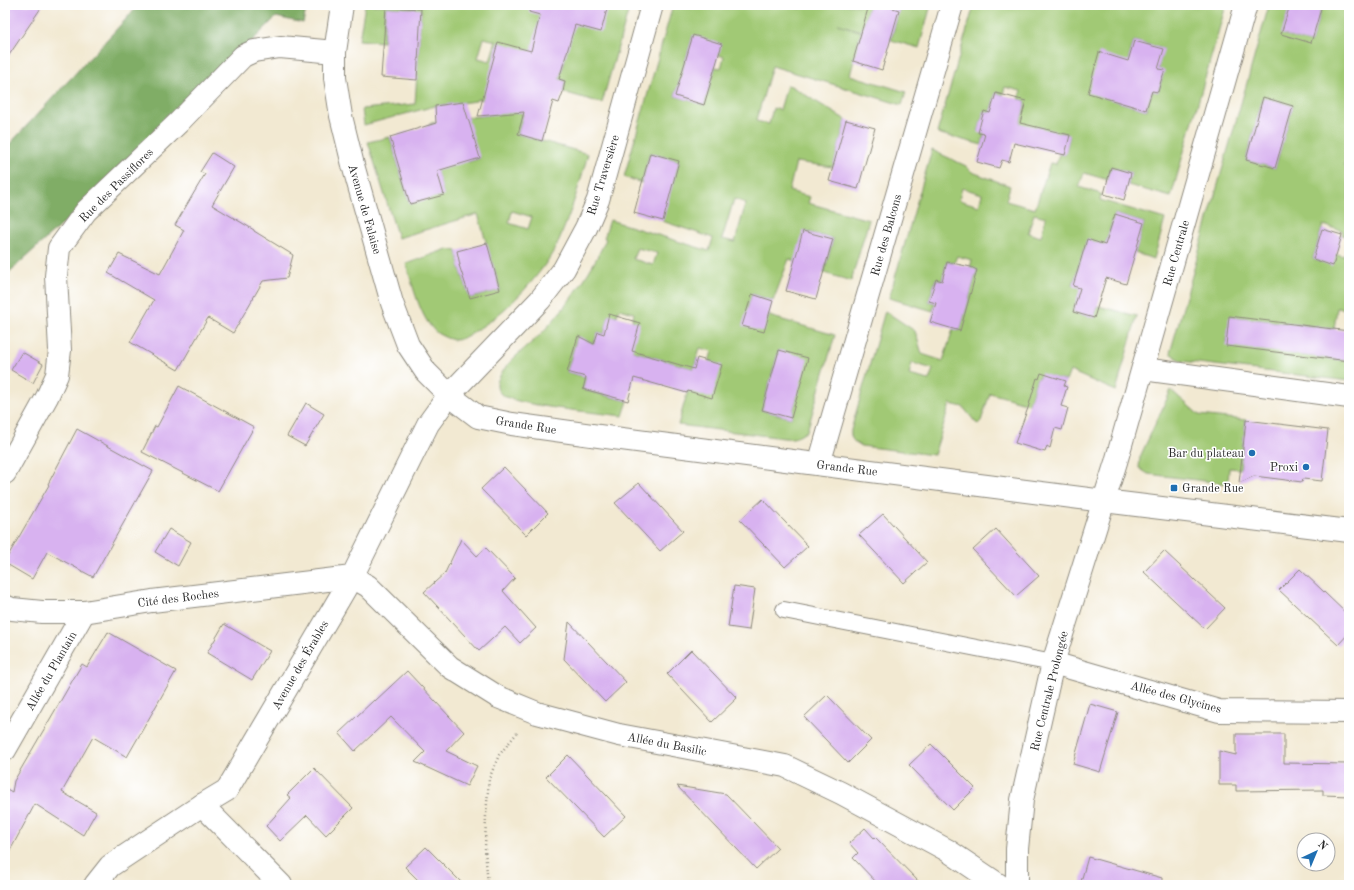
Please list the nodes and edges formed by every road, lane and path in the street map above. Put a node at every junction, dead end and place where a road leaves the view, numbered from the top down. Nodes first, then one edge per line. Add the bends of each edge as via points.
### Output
1 (342, 5) edge
2 (652, 5) edge
3 (952, 5) edge
4 (1246, 5) edge
5 (335, 52) junction
6 (1142, 369) junction
7 (448, 395) junction
8 (1349, 397) edge
9 (819, 464) junction
10 (5, 473) edge
11 (1104, 501) junction
12 (1349, 531) edge
13 (352, 577) junction
14 (5, 606) edge
15 (784, 610) dead end
16 (84, 612) junction
17 (1053, 663) junction
18 (1349, 712) edge
19 (537, 713) junction
20 (5, 750) edge
21 (202, 805) junction
22 (95, 885) edge
23 (281, 885) edge
24 (488, 885) edge
25 (999, 885) edge
26 (1016, 885) edge

1 - 5 street, Avenue de Falaise
2 - 7 street, Rue Traversière via 598,200 586,228 564,269 540,300
3 - 9 street, Rue des Balcons
4 - 6 street, Rue Centrale
5 - 7 street, Avenue de Falaise via 335,78 341,116 392,303 408,345 426,372
5 - 10 street, Rue des Passiflores via 280,47 254,51 243,56 178,123 86,211 59,248 56,276 60,350 56,375 47,397
6 - 8 street
6 - 11 street, Rue Centrale
7 - 9 street, Grande Rue via 478,417 512,424
7 - 13 street, Avenue des Érables via 428,424
9 - 11 street, Grande Rue
11 - 12 street, Grande Rue
11 - 17 street, Rue Centrale Prolongée
13 - 16 street, Cité des Roches via 152,601
13 - 19 street, Allée du Basilic via 368,586 450,667 498,697
13 - 21 street, Avenue des Érables via 228,790
14 - 16 street, Cité des Roches via 42,612
15 - 17 lane
16 - 20 street, Allée du Plantain
17 - 18 street, Allée des Glycines via 1219,711
17 - 26 street, Rue Centrale Prolongée via 1022,800
19 - 24 path via 516,733 500,755 489,779 485,850
19 - 25 street, Allée du Basilic via 619,735 784,766 841,793 947,850
21 - 22 street, Avenue des Érables via 110,866
21 - 23 street

